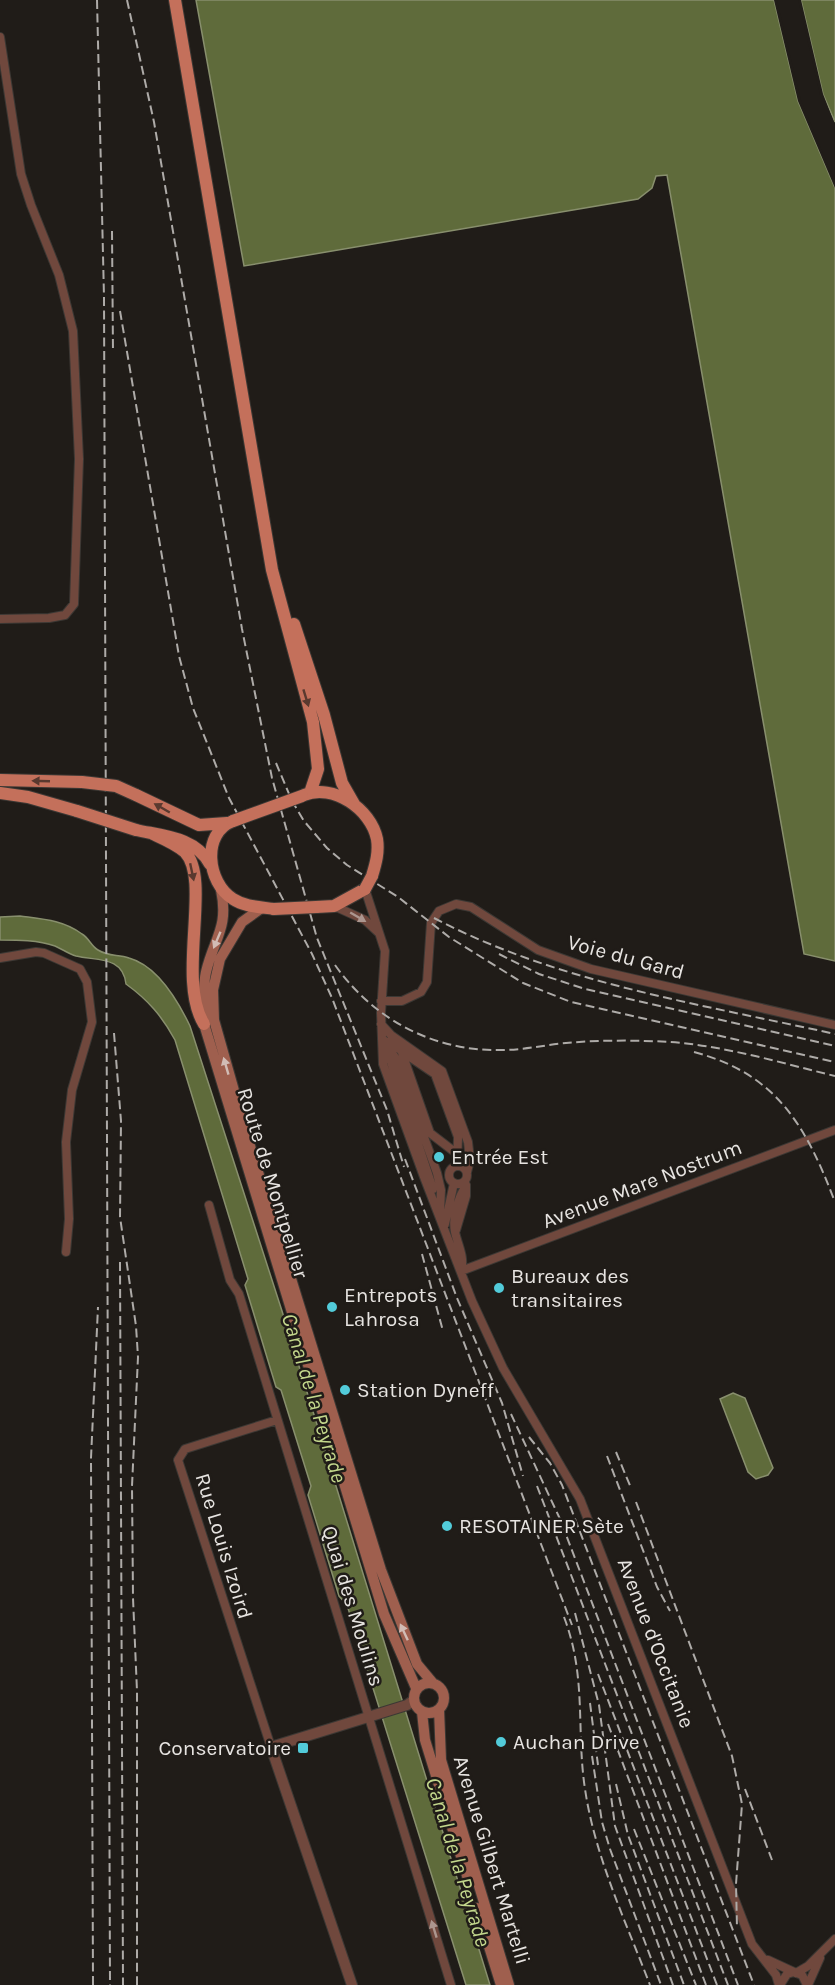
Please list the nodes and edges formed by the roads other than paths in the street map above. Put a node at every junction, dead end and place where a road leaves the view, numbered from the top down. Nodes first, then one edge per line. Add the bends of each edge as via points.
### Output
1 (175, 0) edge
2 (0, 37) edge
3 (267, 539) junction
4 (0, 619) edge
5 (0, 780) edge
6 (0, 793) edge
7 (306, 794) junction
8 (354, 804) junction
9 (230, 822) junction
10 (153, 834) junction
11 (210, 864) junction
12 (364, 889) junction
13 (221, 890) junction
14 (334, 906) junction
15 (268, 908) junction
16 (380, 933) junction
17 (0, 958) edge
18 (381, 1001) junction
19 (204, 1024) junction
20 (381, 1024) junction
21 (835, 1025) edge
22 (383, 1039) junction
23 (401, 1050) junction
24 (835, 1130) edge
25 (456, 1153) junction
26 (457, 1165) junction
27 (466, 1179) junction
28 (454, 1183) junction
29 (209, 1204) dead end
30 (440, 1215) junction
31 (444, 1229) junction
32 (66, 1252) dead end
33 (461, 1271) junction
34 (277, 1420) junction
35 (432, 1682) junction
36 (416, 1688) junction
37 (414, 1705) junction
38 (439, 1709) junction
39 (373, 1715) junction
40 (271, 1747) junction
41 (835, 1939) edge
42 (824, 1951) junction
43 (765, 1958) junction
44 (795, 1972) junction
45 (352, 1985) edge
46 (451, 1985) edge
47 (501, 1985) edge
48 (509, 1985) edge
49 (779, 1985) edge
50 (808, 1985) edge

1 - 3 main road
2 - 4 street via 21,174 70,311 79,459 74,604 65,615
3 -> 7 main road via 314,722 318,769
3 - 8 main road via 342,783
9 -> 5 main road, bridge via 199,825 116,786
6 - 10 main road, bridge via 28,797
7 - 8 main road via 342,797
7 - 9 main road, bridge
8 - 12 main road, bridge via 367,818 377,840 378,855
9 - 11 main road via 212,848
10 - 11 main road via 186,841 197,847
10 -> 19 main road via 187,854 192,867 196,893 191,973 198,1015
11 - 13 main road
12 - 14 main road
12 - 16 street, Avenue d'Occitanie
13 - 15 main road via 234,900
13 -> 19 main road, Route de Montpellier via 224,920 206,973
14 - 15 main road, bridge
14 -> 16 street via 365,920
35 -> 15 main road, Route de Montpellier via 417,1664 381,1570 214,1020 213,990 228,942 242,922
16 - 18 street, Avenue d'Occitanie via 384,951
17 - 32 street via 44,953 80,969 87,982 92,1022 72,1090 66,1142
18 - 20 street, Avenue d'Occitanie
18 - 21 street, Voie du Gard via 402,1001 421,992 427,982 431,923 440,911 456,904 471,907 538,950 580,966
19 - 36 main road, Route de Montpellier via 384,1614
20 - 22 street, Avenue d'Occitanie
20 - 27 street via 442,1071 468,1142
22 - 23 street
22 - 30 street, Avenue d'Occitanie via 383,1064
22 - 30 street, Avenue d'Occitanie via 396,1059 437,1173
23 - 25 street via 430,1133
23 - 25 street via 435,1074 458,1137
24 - 33 street, Avenue Mare Nostrum
25 - 26 street
26 - 27 street
26 - 28 street via 448,1173
27 - 28 street
27 - 33 street via 454,1217 463,1261
28 - 31 street
29 - 34 street, Quai des Moulins
30 - 31 street, Avenue d'Occitanie
31 - 33 street, Avenue d'Occitanie
33 - 43 street, Avenue d'Occitanie via 503,1368 580,1498 752,1944
34 - 39 street, Quai des Moulins
34 - 40 street, Rue Louis Izoird via 185,1449 178,1460
35 - 36 main road
35 - 38 main road via 443,1692 444,1701
36 - 37 main road
37 - 38 main road via 431,1713
37 - 39 street
37 - 47 main road, Avenue Gilbert Martelli
38 - 48 main road, Avenue Gilbert Martelli via 441,1760
39 - 40 street
46 -> 39 street, Quai des Moulins
40 - 45 street
41 - 42 street
42 - 44 street
42 - 50 street
43 - 44 street, Avenue d'Occitanie
43 - 49 street, Avenue d'Occitanie
44 - 49 street, Avenue d'Occitanie via 787,1974
44 - 50 street, Avenue d'Occitanie

